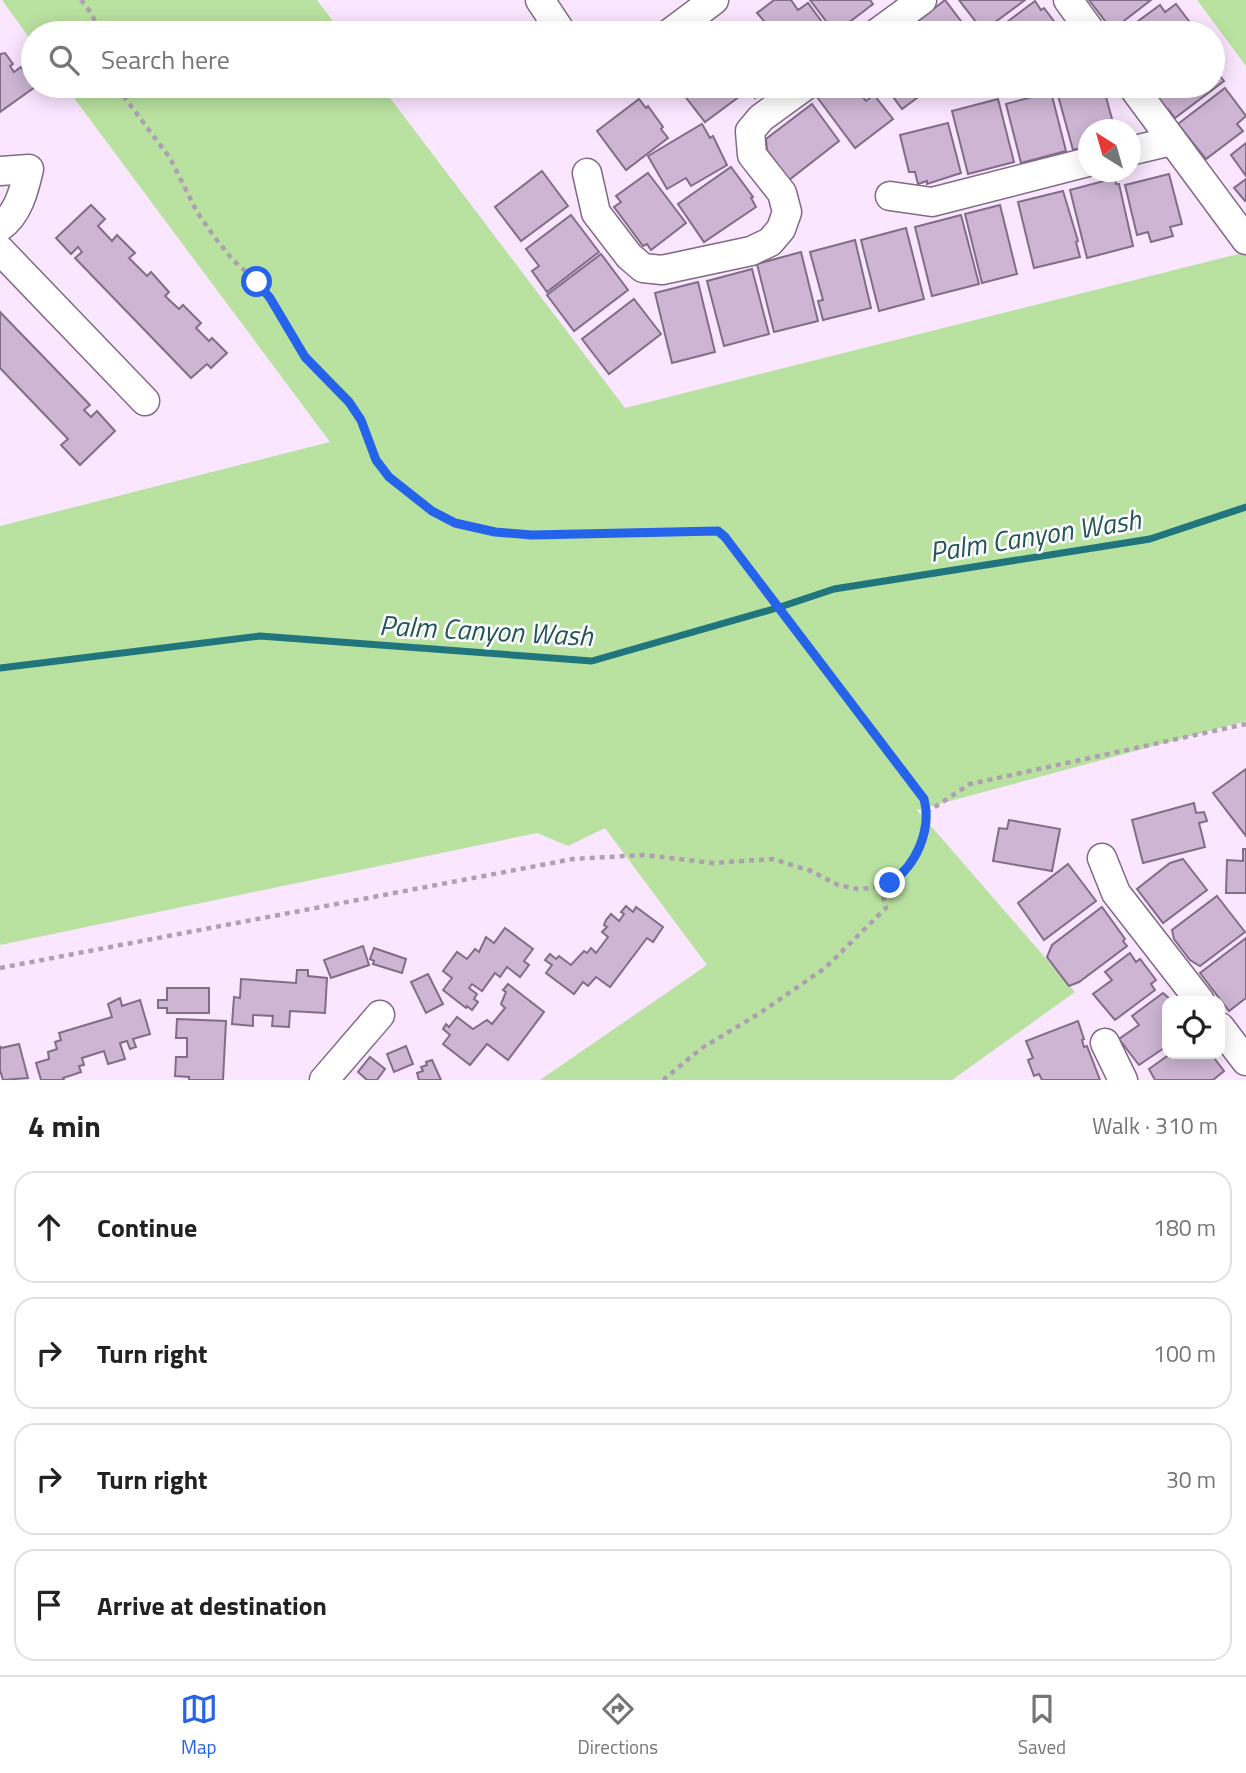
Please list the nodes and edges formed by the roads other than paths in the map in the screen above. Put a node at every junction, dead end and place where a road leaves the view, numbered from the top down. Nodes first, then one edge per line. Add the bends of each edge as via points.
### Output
1 (714, 0) edge
2 (922, 0) edge
3 (1068, 0) edge
4 (686, 21) edge
5 (893, 21) edge
6 (1083, 21) edge
7 (788, 98) edge
8 (1141, 98) edge
9 (1172, 141) junction
10 (1141, 148) edge
11 (1078, 165) edge
12 (0, 171) edge
13 (587, 173) dead end
14 (890, 196) dead end
15 (0, 227) edge
16 (1246, 240) edge
17 (0, 250) edge
18 (145, 401) dead end
19 (1102, 858) dead end
20 (1196, 996) edge
21 (380, 1015) dead end
22 (1225, 1034) edge
23 (1105, 1043) dead end
24 (1246, 1061) edge
25 (324, 1080) edge
26 (1123, 1080) edge

1 - 4 street
2 - 5 street
3 - 6 street
7 - 13 street via 750,131 752,155 782,193 787,212 770,242 751,251 662,270 643,268 596,214
8 - 9 street
9 - 10 street
9 - 16 street
11 - 14 street via 932,202
12 - 15 street via 29,169 23,196
17 - 18 street
19 - 20 street via 1116,893
21 - 25 street
22 - 24 street
23 - 26 street

